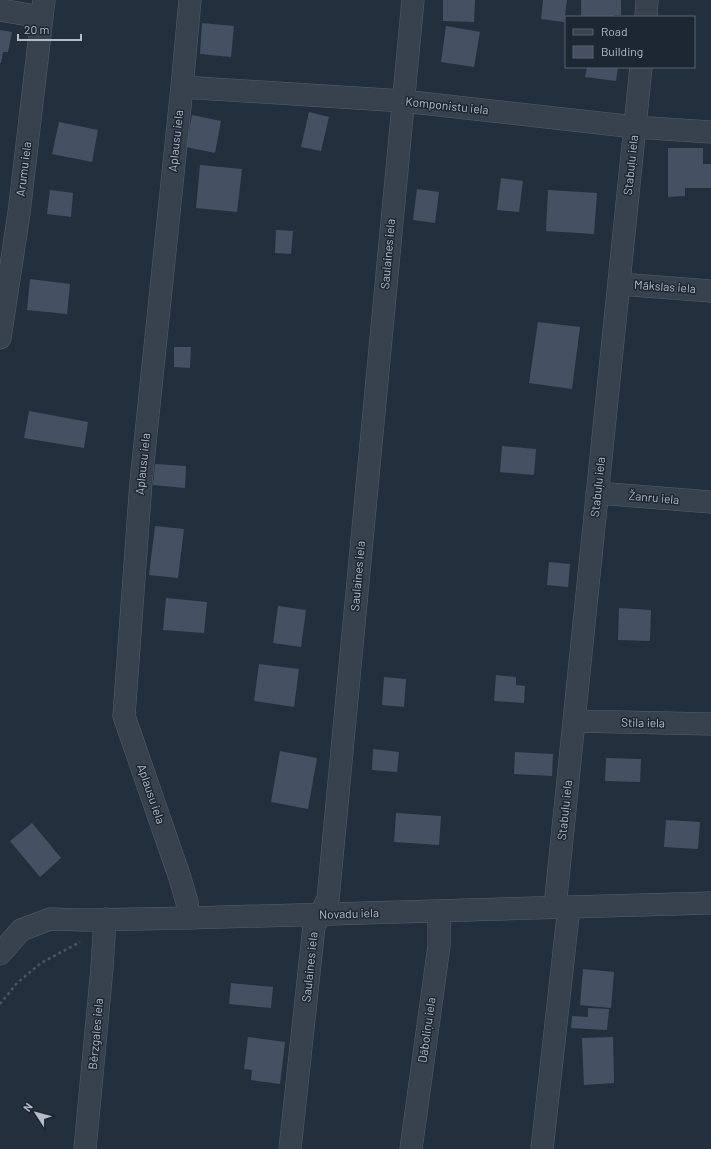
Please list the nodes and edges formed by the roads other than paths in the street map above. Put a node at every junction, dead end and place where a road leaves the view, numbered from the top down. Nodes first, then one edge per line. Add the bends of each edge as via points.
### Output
1 (190, 0) edge
2 (413, 0) edge
3 (648, 0) edge
4 (43, 8) edge
5 (0, 10) edge
6 (646, 16) edge
7 (641, 68) edge
8 (182, 87) junction
9 (403, 101) junction
10 (635, 127) junction
11 (711, 132) edge
12 (9, 211) edge
13 (619, 284) junction
14 (711, 291) edge
15 (0, 338) edge
16 (597, 493) junction
17 (711, 502) edge
18 (574, 721) junction
19 (711, 724) edge
20 (711, 903) edge
21 (562, 907) junction
22 (439, 911) junction
23 (320, 914) junction
24 (189, 918) junction
25 (104, 920) junction
26 (0, 954) edge
27 (85, 1149) edge
28 (290, 1149) edge
29 (411, 1149) edge
30 (542, 1149) edge

1 - 8 street, Aplausu iela
2 - 9 street, Saulaines iela
3 - 6 street
4 - 5 street
4 - 12 street, Arumu iela
7 - 10 street, Stabuļu iela
8 - 9 street, Komponistu iela
8 - 24 street, Aplausu iela via 141,482 124,716 179,875
9 - 10 street, Komponistu iela
9 - 23 street, Saulaines iela via 328,899
10 - 11 street, Komponistu iela
10 - 13 street, Stabuļu iela
12 - 15 street, Arumu iela
13 - 14 street, Mākslas iela
13 - 16 street, Stabuļu iela
16 - 17 street, Žanru iela
16 - 18 street, Stabuļu iela
18 - 19 street, Stila iela
18 - 21 street, Stabuļu iela
20 - 21 street, Novadu iela
21 - 22 street, Novadu iela
21 - 30 street, Stabuļu iela
22 - 23 street, Novadu iela
22 - 29 street, Dāboliņu iela via 438,946
23 - 24 street, Novadu iela
23 - 28 street, Saulaines iela via 314,926
24 - 25 street, Novadu iela
25 - 26 street, Novadu iela via 50,919 21,930
25 - 27 street, Bērzgales iela

